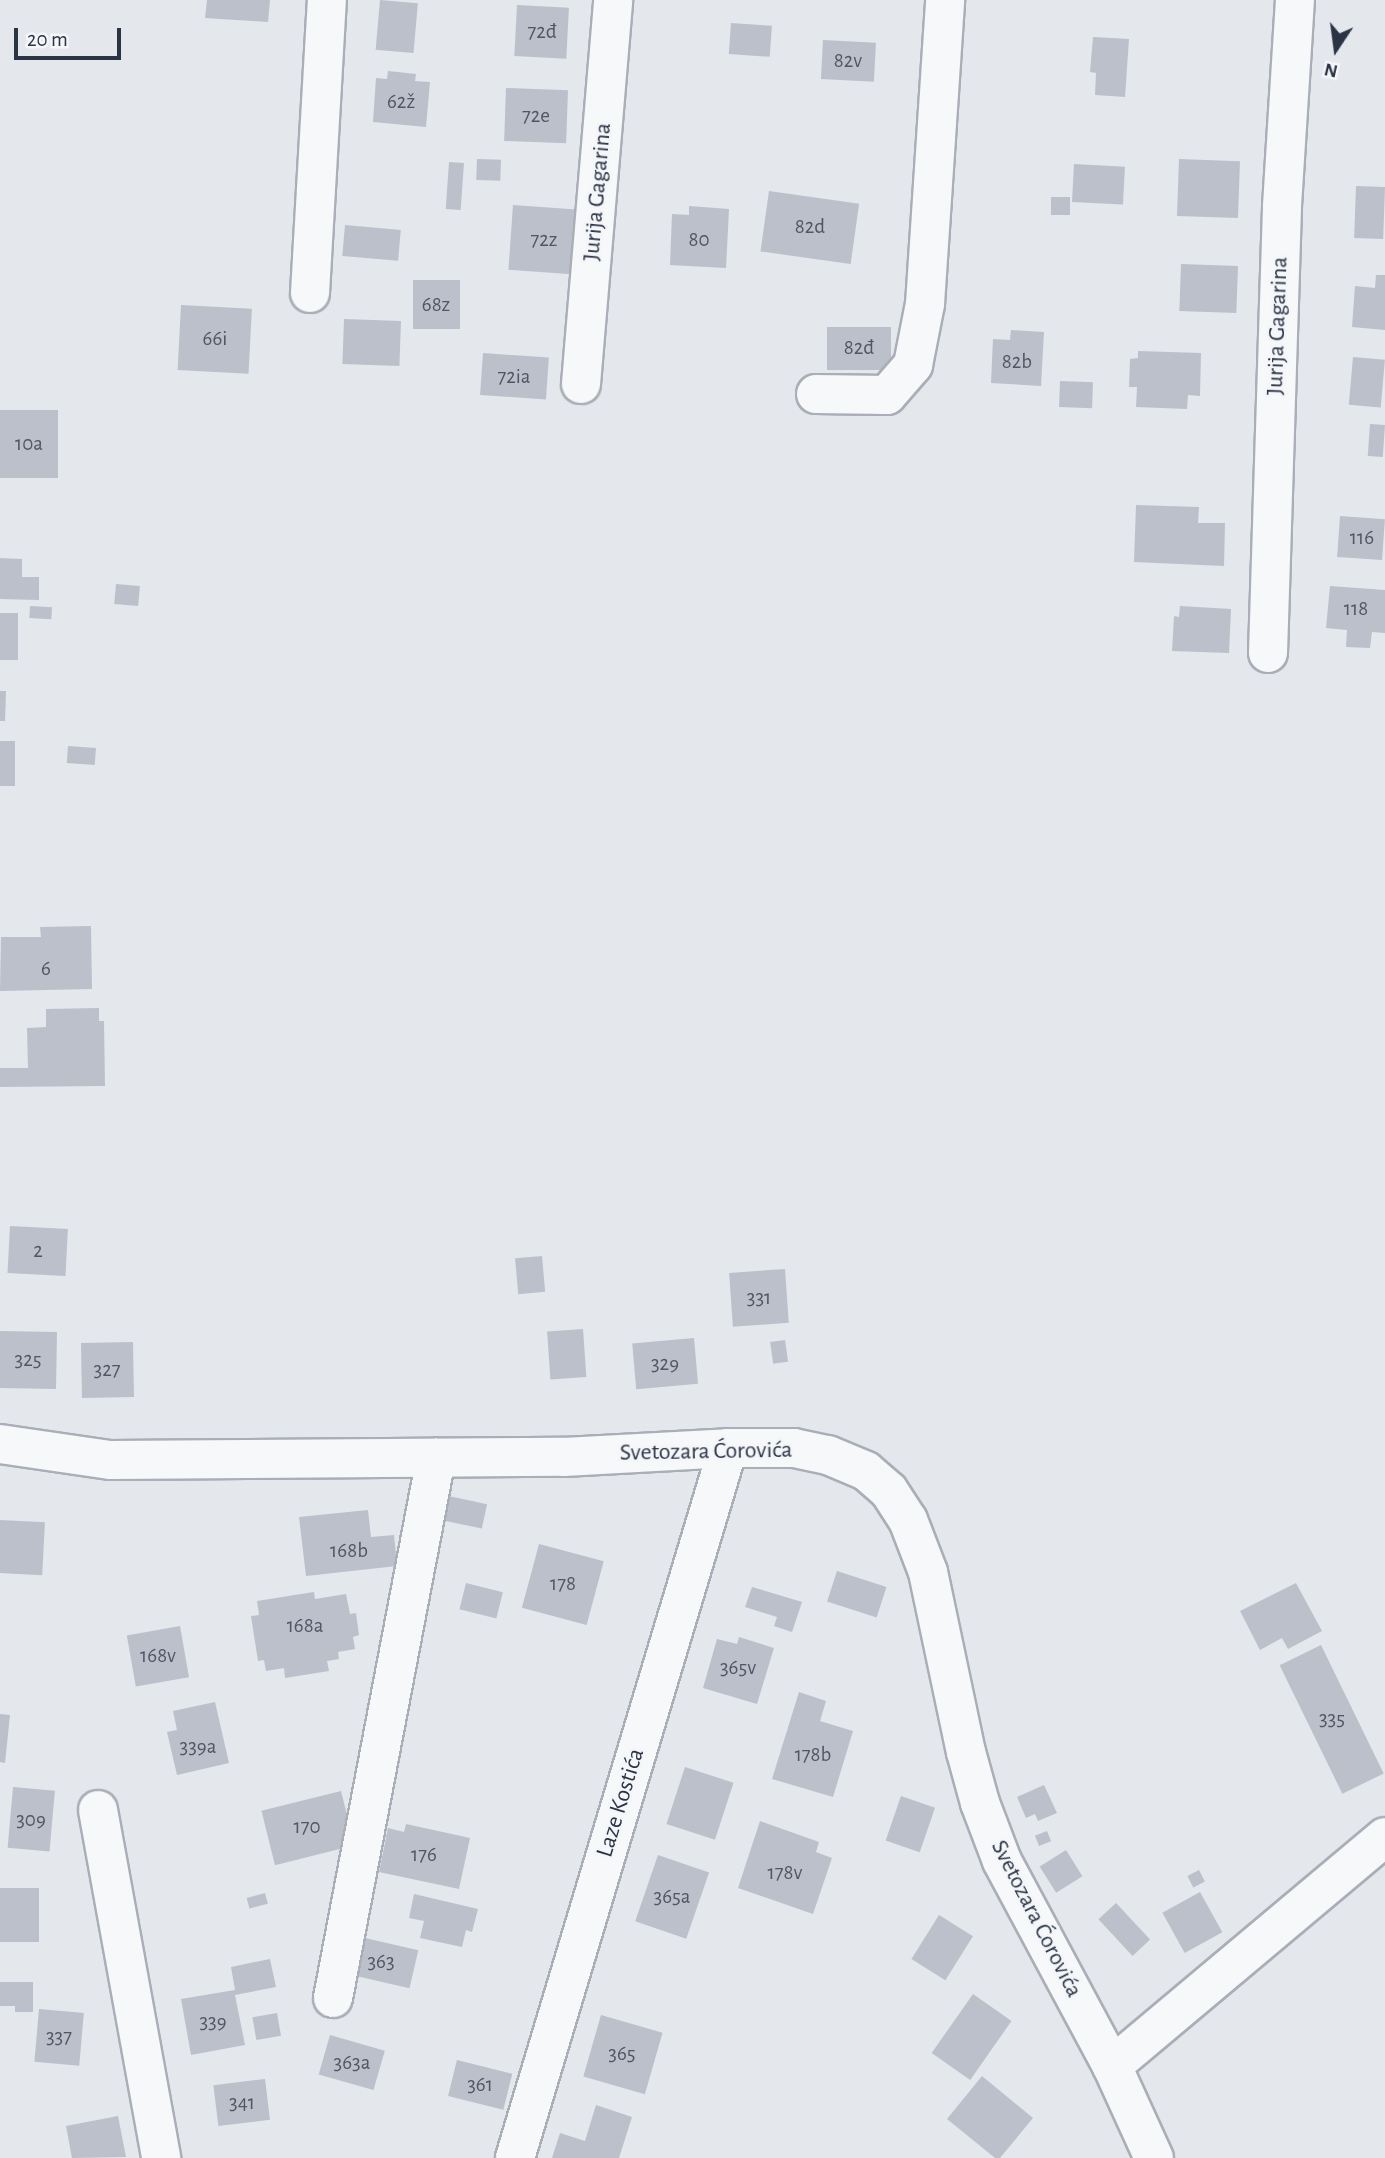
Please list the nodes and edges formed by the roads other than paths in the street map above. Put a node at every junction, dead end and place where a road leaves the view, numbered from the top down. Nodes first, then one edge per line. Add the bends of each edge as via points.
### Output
1 (327, 0) edge
2 (613, 0) edge
3 (945, 0) edge
4 (1295, 0) edge
5 (310, 293) dead end
6 (581, 384) dead end
7 (816, 394) dead end
8 (1268, 653) dead end
9 (0, 1444) edge
10 (727, 1448) junction
11 (436, 1458) junction
12 (98, 1810) dead end
13 (1385, 1837) edge
14 (333, 1998) dead end
15 (1112, 2066) junction
16 (161, 2158) edge
17 (514, 2158) edge
18 (1154, 2158) edge

1 - 5 street
2 - 6 street, Jurija Gagarina
3 - 7 street via 925,304 913,365 887,395
4 - 8 street, Jurija Gagarina via 1282,206
9 - 11 street, Svetozara Ćorovića via 110,1460
10 - 11 street, Svetozara Ćorovića
10 - 15 street, Svetozara Ćorovića via 794,1448 828,1455 866,1471 889,1491 908,1520 928,1572 980,1803 1002,1861
10 - 17 street, Laze Kostića
11 - 14 street
12 - 16 street
13 - 15 street
15 - 18 street, Svetozara Ćorovića

